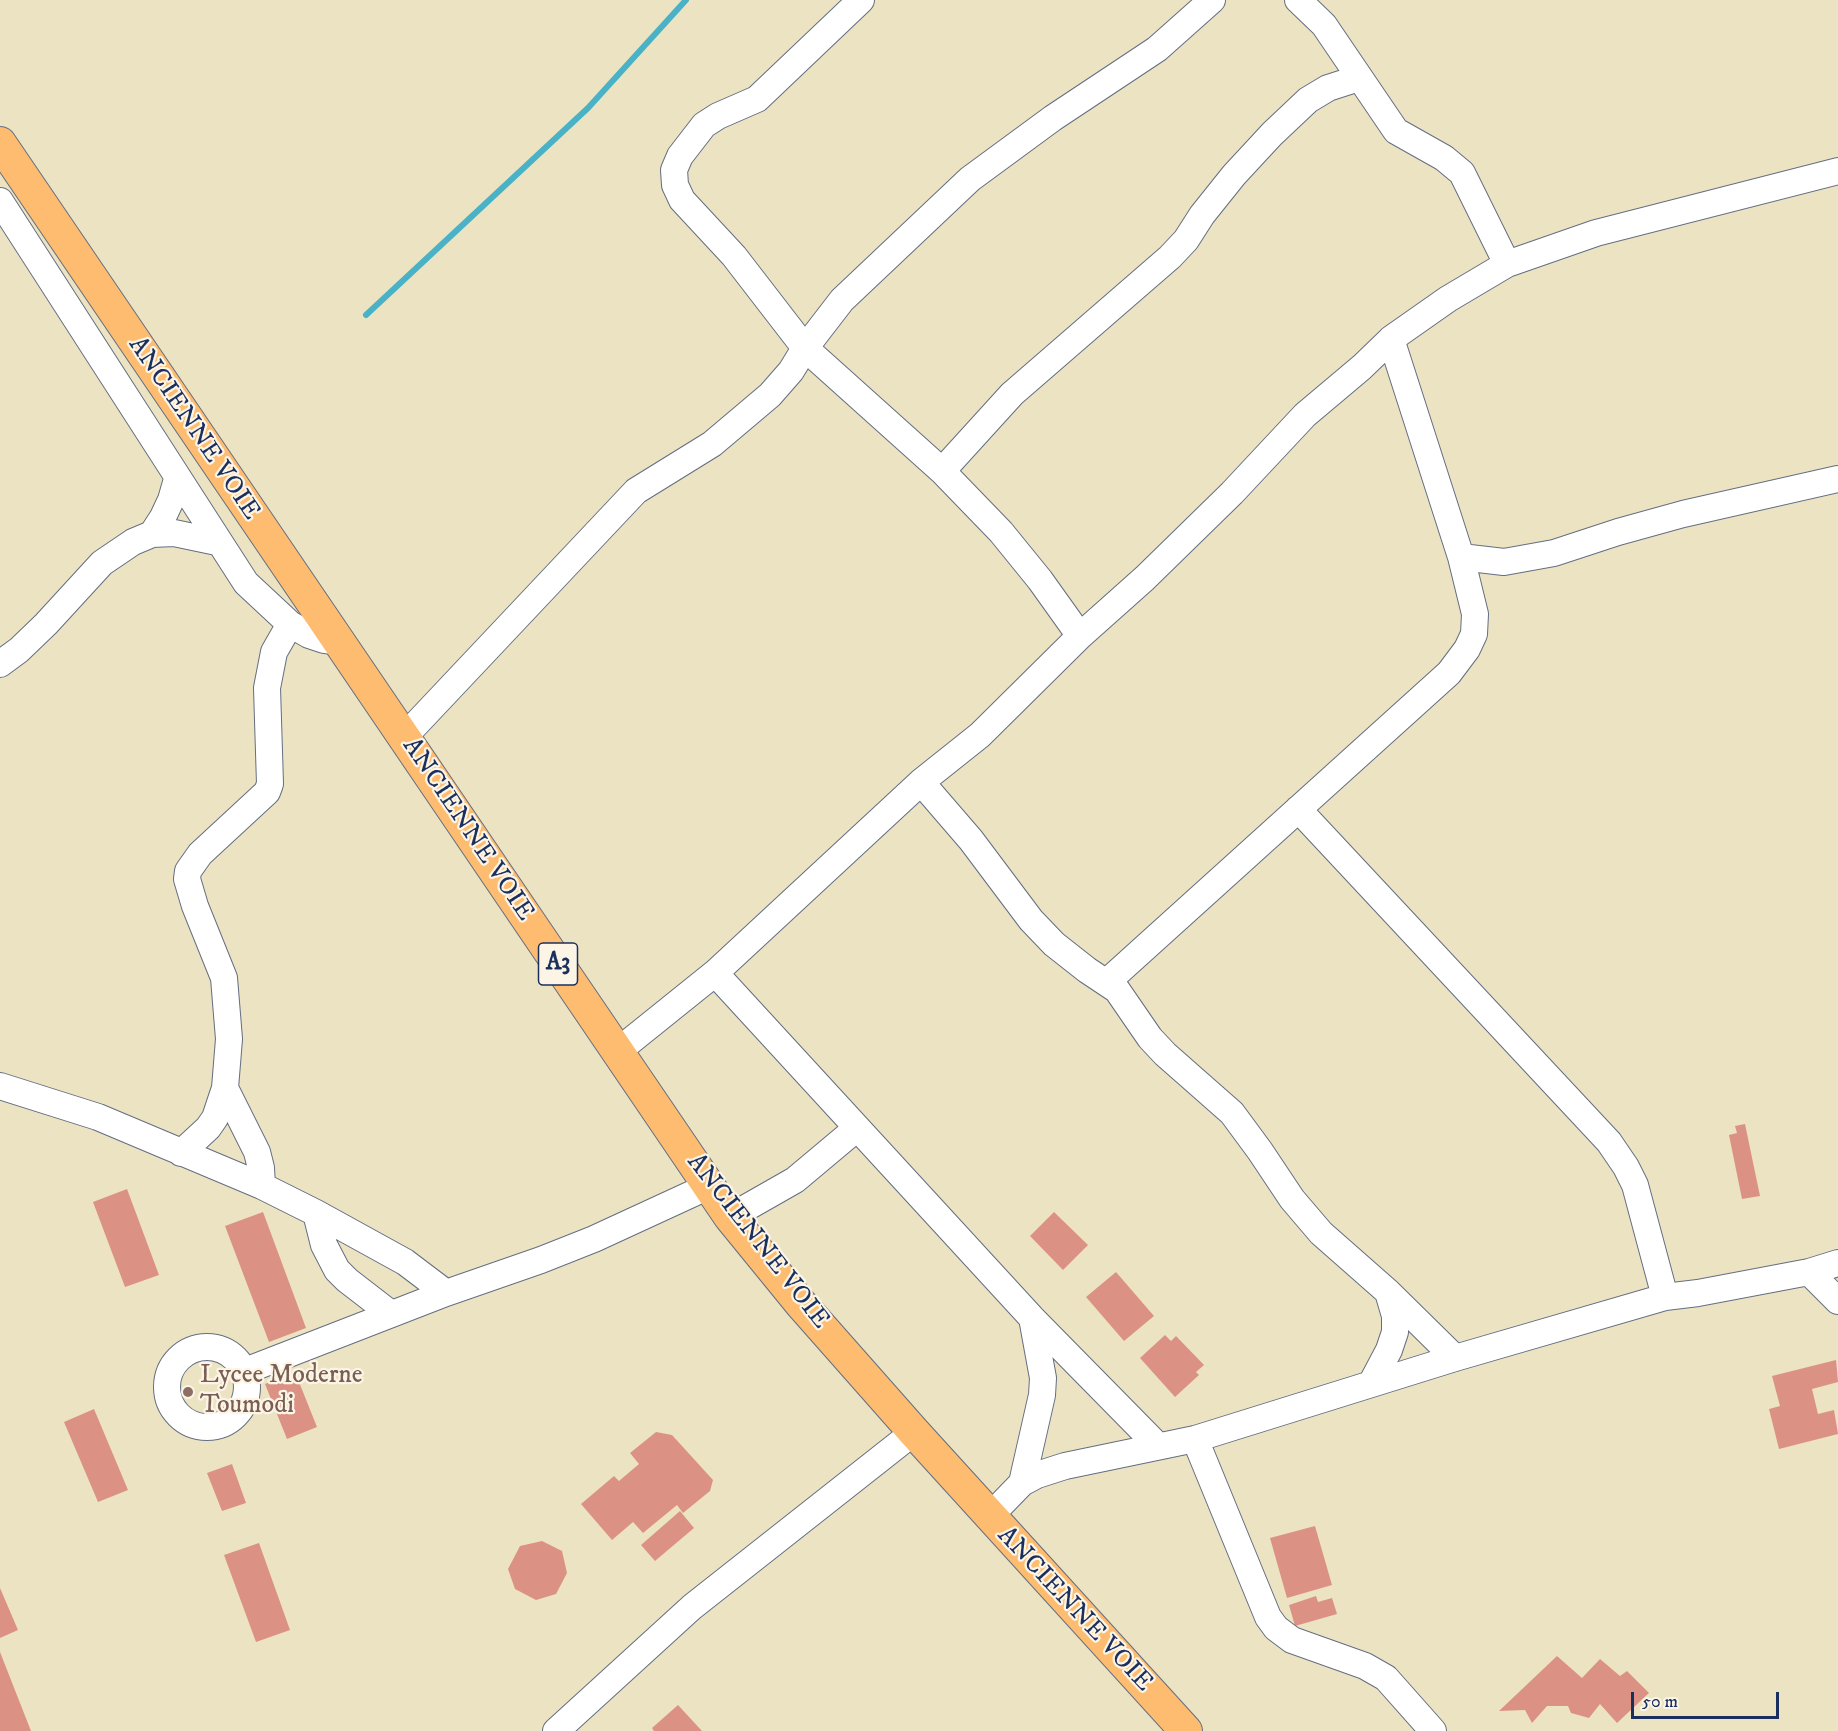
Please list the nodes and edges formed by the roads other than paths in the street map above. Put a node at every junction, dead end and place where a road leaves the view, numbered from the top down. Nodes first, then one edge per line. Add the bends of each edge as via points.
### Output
1 (861, 0) edge
2 (1212, 0) edge
3 (1298, 0) edge
4 (1359, 78) junction
5 (0, 143) edge
6 (1838, 171) edge
7 (9, 177) edge
8 (0, 201) edge
9 (1507, 264) junction
10 (1391, 339) junction
11 (805, 348) junction
12 (942, 471) junction
13 (177, 478) junction
14 (1838, 479) edge
15 (152, 534) junction
16 (217, 542) junction
17 (1461, 557) junction
18 (290, 624) junction
19 (1080, 636) junction
20 (338, 642) junction
21 (0, 664) edge
22 (405, 737) junction
23 (921, 782) junction
24 (1298, 809) junction
25 (715, 973) junction
26 (1107, 982) junction
27 (618, 1052) junction
28 (0, 1086) edge
29 (225, 1088) junction
30 (857, 1128) junction
31 (181, 1153) junction
32 (262, 1186) junction
33 (709, 1186) junction
34 (316, 1213) junction
35 (730, 1217) junction
36 (1838, 1263) edge
37 (1809, 1272) junction
38 (1388, 1292) junction
39 (446, 1293) junction
40 (1665, 1298) junction
41 (1838, 1301) edge
42 (392, 1314) junction
43 (1032, 1318) junction
44 (1455, 1358) junction
45 (245, 1371) dead end
46 (1371, 1384) junction
47 (914, 1432) junction
48 (1195, 1438) junction
49 (1158, 1446) junction
50 (1022, 1483) junction
51 (989, 1517) junction
52 (556, 1731) edge
53 (1186, 1731) edge
54 (1432, 1731) edge

1 - 11 street via 757,99 704,125 674,170 682,200 734,256
2 - 11 street via 1157,49 1053,118 970,180 842,300
3 - 4 street via 1324,25
4 - 9 street via 1396,131 1462,173
4 - 12 street via 1315,94 1279,127 1234,175 1170,257 1012,394
5 - 7 main road, ANCIENNE VOIE / A3
6 - 9 street via 1596,233
7 - 20 main road, ANCIENNE VOIE / A3
8 - 13 street
9 - 10 street
10 - 17 street
10 - 19 street via 1305,415 1232,493
11 - 12 street
11 - 22 street via 770,395 712,444 629,499
12 - 19 street via 1001,532
13 - 15 street via 163,518
13 - 16 street
14 - 17 street via 1683,514 1554,553 1503,562
15 - 16 street via 174,533
15 - 21 street via 102,563 46,624
16 - 18 street via 246,583
17 - 24 street via 1475,614 1474,634 1467,649 1449,673
18 - 20 street via 309,635
18 - 29 street via 274,652 267,688 267,792 200,854 188,871 195,906 225,978 229,1039
19 - 23 street via 980,735
20 - 22 main road, ANCIENNE VOIE / A3
22 - 27 main road, ANCIENNE VOIE / A3
23 - 25 street
23 - 26 street via 1054,944
24 - 26 street
24 - 40 street via 1609,1142 1635,1185
25 - 27 street
25 - 30 street
26 - 38 street via 1165,1054 1232,1113 1292,1199 1321,1233
27 - 33 main road, ANCIENNE VOIE / A3
28 - 31 street via 98,1117
29 - 31 street via 215,1118
29 - 32 street via 257,1152
30 - 35 street via 795,1180
30 - 43 street
31 - 32 street
32 - 34 street
33 - 35 main road, ANCIENNE VOIE / A3
33 - 39 street via 594,1239
34 - 39 street via 405,1262
34 - 42 street via 324,1245 337,1270
35 - 47 main road, ANCIENNE VOIE / A3
36 - 37 street
37 - 40 street
37 - 41 street
38 - 44 street
38 - 46 street via 1395,1332
39 - 42 street
40 - 44 street
42 - 45 street
43 - 49 street
43 - 50 street via 1042,1395
44 - 46 street
46 - 48 street
47 - 51 main road, ANCIENNE VOIE / A3
47 - 52 street via 692,1607
48 - 49 street
48 - 54 street via 1268,1617 1276,1628 1292,1640 1365,1666 1386,1678
49 - 50 street via 1065,1466
50 - 51 street
51 - 53 main road, ANCIENNE VOIE / A3

